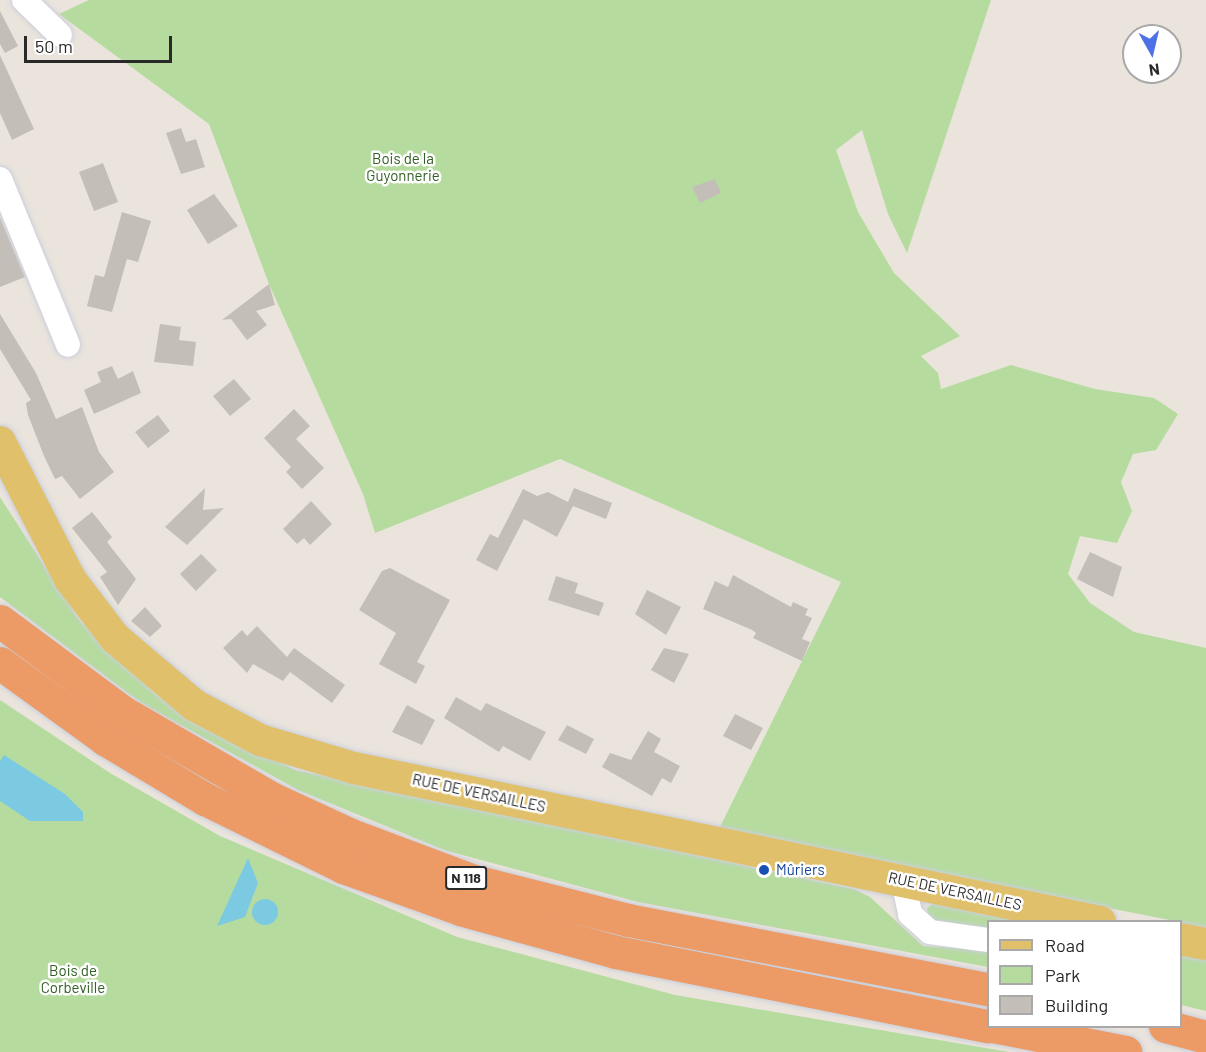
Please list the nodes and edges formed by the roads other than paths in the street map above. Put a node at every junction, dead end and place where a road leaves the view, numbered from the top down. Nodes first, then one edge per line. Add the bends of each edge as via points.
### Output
1 (24, 0) edge
2 (60, 35) dead end
3 (0, 179) edge
4 (68, 345) dead end
5 (0, 442) edge
6 (0, 621) edge
7 (0, 663) edge
8 (903, 880) junction
9 (1095, 920) edge
10 (1182, 939) edge
11 (987, 940) edge
12 (1206, 944) edge
13 (987, 989) edge
14 (987, 1025) edge
15 (1001, 1028) edge
16 (1172, 1028) edge
17 (1206, 1037) edge
18 (1125, 1052) edge

1 - 2 street
3 - 4 street
5 - 8 main road, RUE DE VERSAILLES via 70,579 115,638 185,699 260,740 354,768
6 - 13 highway, N 118 via 122,711 273,799 362,839 474,881 627,920
7 - 14 highway, N 118 via 105,739 205,799 343,867 460,909 616,952
8 - 9 main road, RUE DE VERSAILLES
8 - 11 street via 910,914 930,932
10 - 12 main road
15 - 18 highway, N 118
16 - 17 highway

